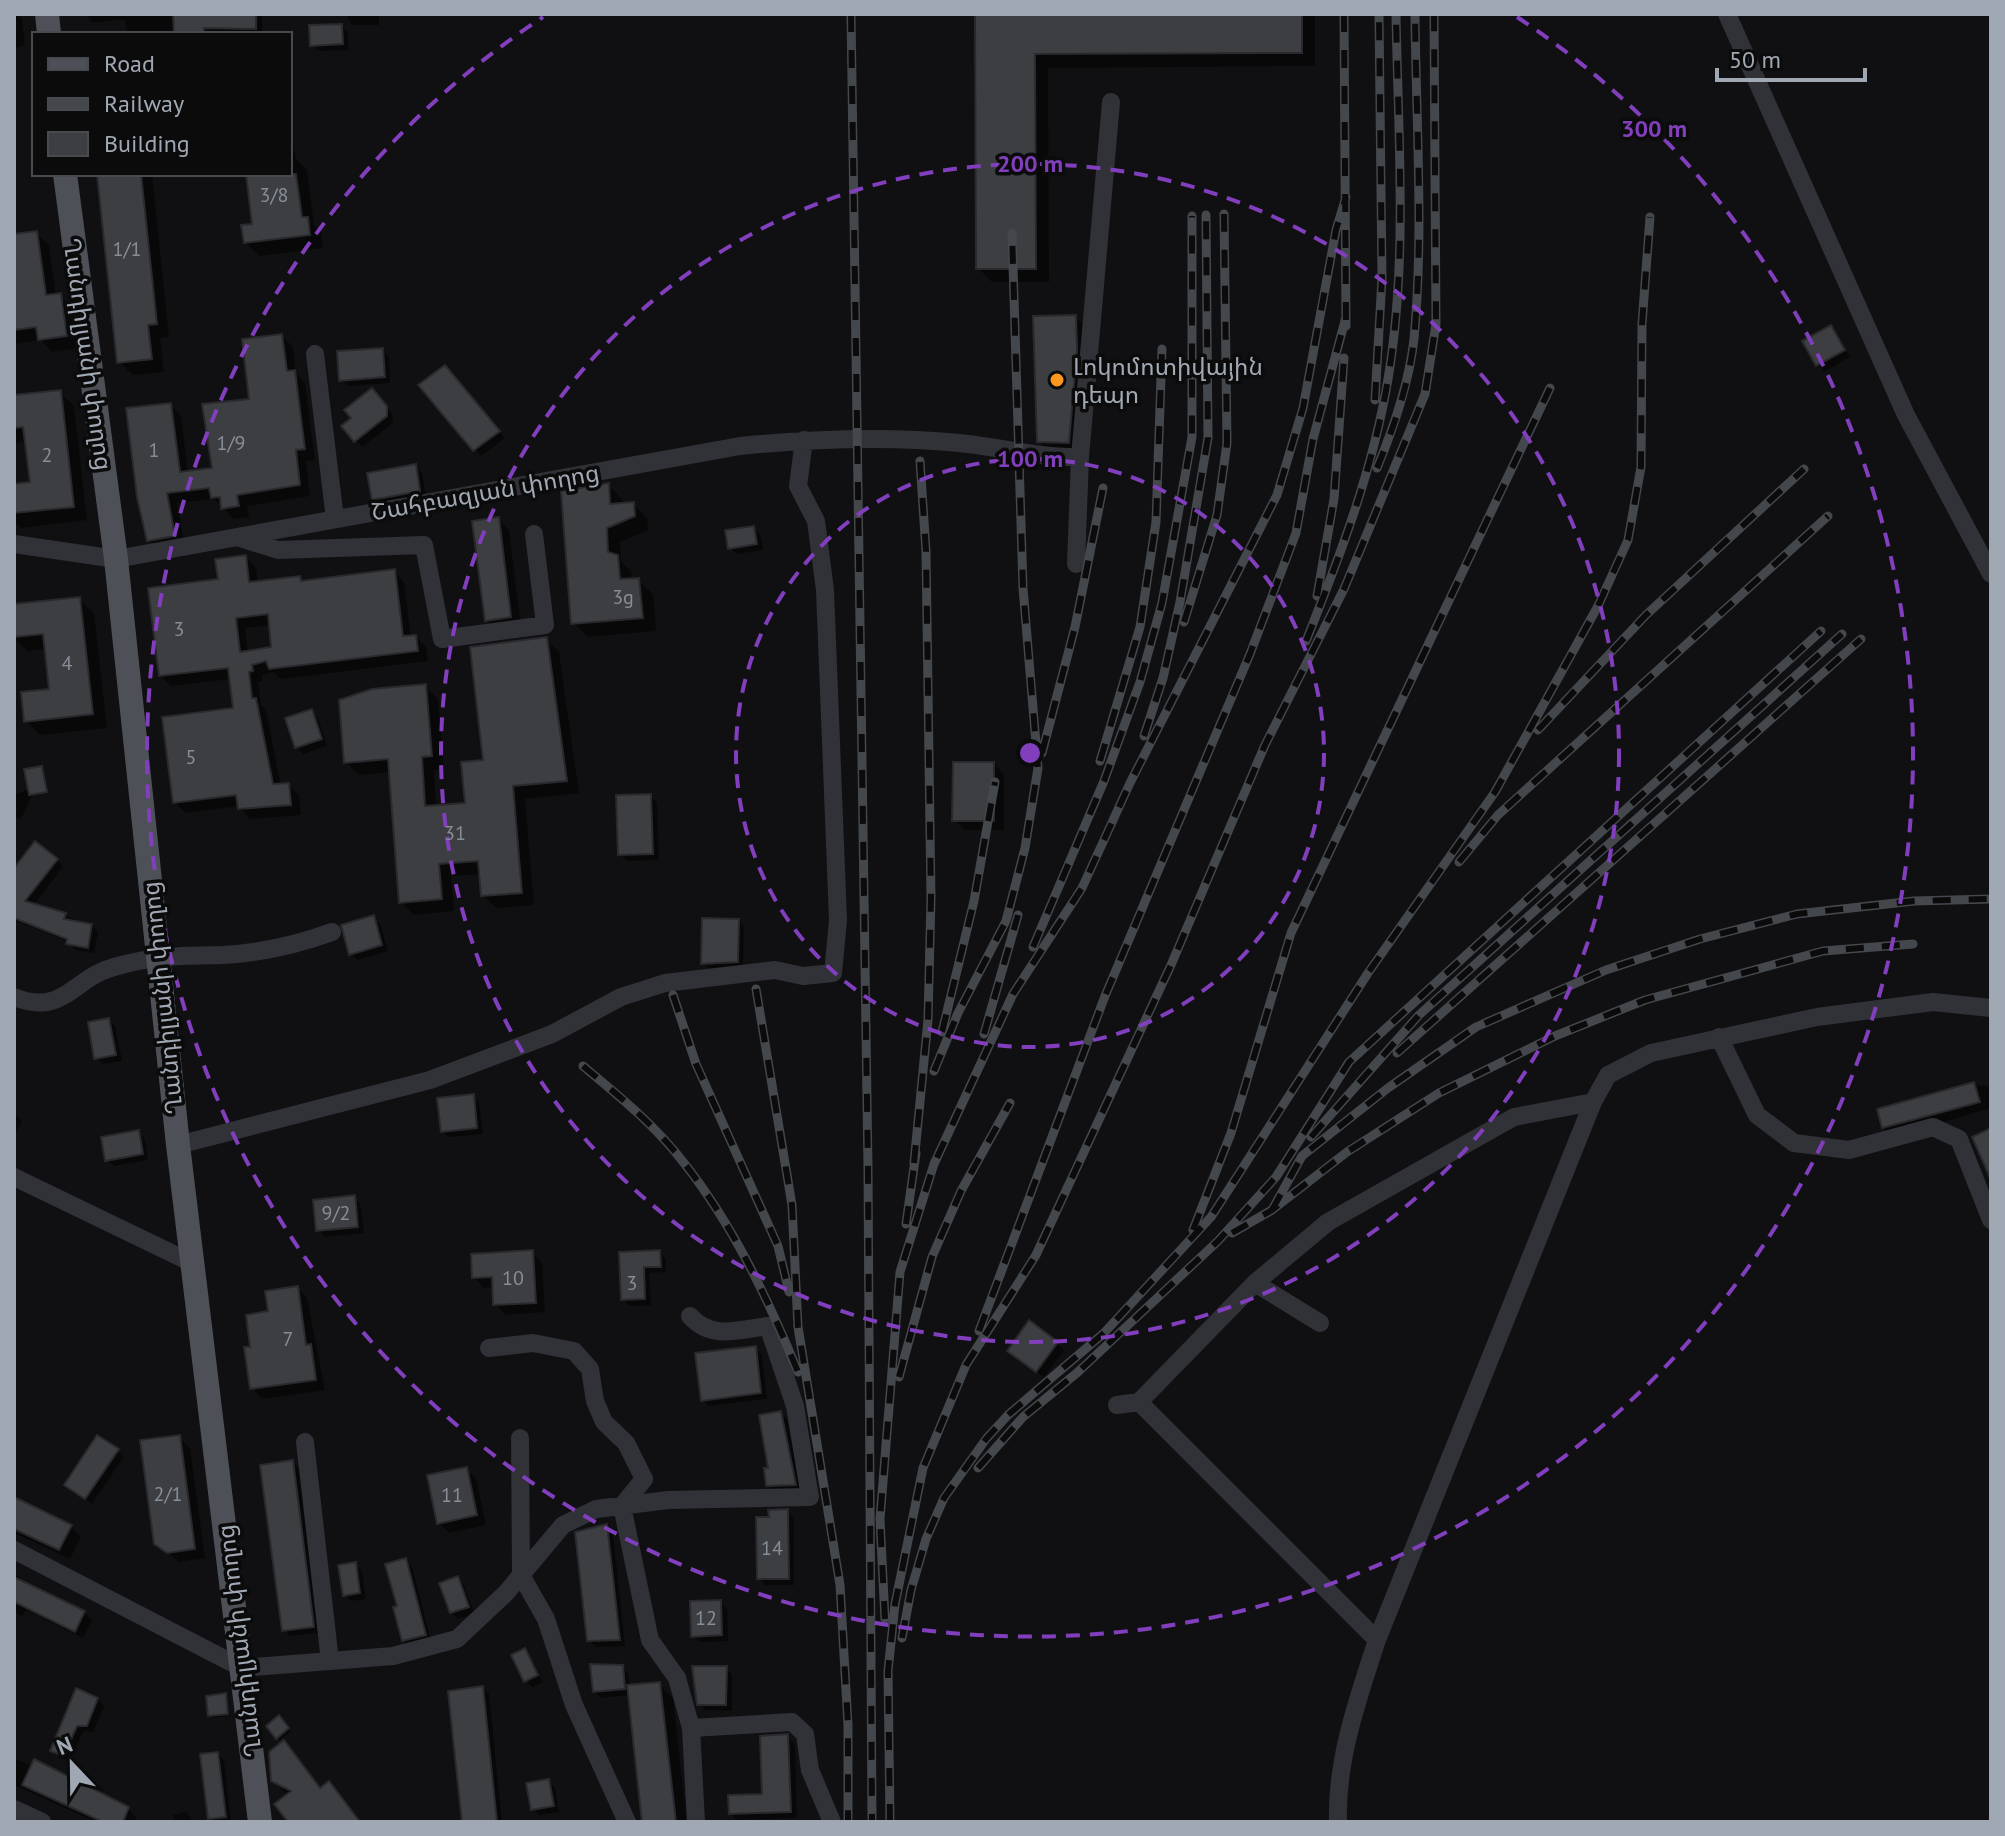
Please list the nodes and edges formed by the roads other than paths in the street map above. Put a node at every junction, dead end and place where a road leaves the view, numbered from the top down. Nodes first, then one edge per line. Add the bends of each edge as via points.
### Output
1 (1727, 14) edge
2 (1111, 102) dead end
3 (65, 176) edge
4 (315, 354) dead end
5 (804, 440) junction
6 (1080, 457) junction
7 (335, 519) junction
8 (534, 534) dead end
9 (237, 537) junction
10 (14, 544) edge
11 (116, 559) junction
12 (1076, 564) dead end
13 (1991, 574) edge
14 (332, 932) dead end
15 (157, 955) junction
16 (14, 997) edge
17 (1991, 1008) edge
18 (1719, 1037) junction
19 (1593, 1102) junction
20 (178, 1145) junction
21 (14, 1177) edge
22 (1991, 1220) edge
23 (192, 1263) junction
24 (1255, 1283) junction
25 (690, 1316) dead end
26 (1320, 1323) dead end
27 (489, 1348) dead end
28 (1139, 1402) junction
29 (1117, 1405) dead end
30 (520, 1438) dead end
31 (305, 1442) dead end
32 (622, 1506) junction
33 (14, 1550) edge
34 (521, 1575) junction
35 (1377, 1640) junction
36 (330, 1661) junction
37 (242, 1668) junction
38 (691, 1728) junction
39 (14, 1809) edge
40 (42, 1822) edge
41 (260, 1822) edge
42 (627, 1822) edge
43 (696, 1822) edge
44 (832, 1822) edge
45 (1338, 1822) edge

1 - 13 street via 1906,415
2 - 6 street
3 - 11 main road, Ղանդիլյանի փողոց
4 - 7 street
5 - 6 street, Շահբազյան փողոց via 958,443
5 - 7 street, Շահբազյան փողոց via 740,446
5 - 20 street via 798,486 816,521 825,590 838,920 833,973 803,976 775,970 665,983 621,997 552,1034 430,1080
6 - 12 street
7 - 9 street, Շահբազյան փողոց
8 - 9 street via 545,625 442,639 424,545 278,550
9 - 11 street, Շահբազյան փողոց
10 - 11 street, Շահբազյան փողոց
11 - 15 main road, Ղանդիլյանի փողոց
14 - 15 street via 227,955
15 - 16 street via 108,968 61,997 35,1006
15 - 20 main road, Ղանդիլյանի փողոց
17 - 18 street via 1933,1002
18 - 19 street via 1651,1053 1608,1075
18 - 22 street via 1757,1115 1794,1143 1849,1150 1933,1127 1959,1139
19 - 24 street via 1514,1117 1328,1222
19 - 35 street
20 - 23 main road, Ղանդիլյանի փողոց
21 - 23 street
23 - 37 main road, Ղանդիլյանի փողոց
24 - 26 street
24 - 28 street
25 - 32 street via 699,1326 721,1333 768,1326 795,1406 810,1497
27 - 32 street via 533,1343 560,1348 574,1351 590,1369 604,1422 626,1443 644,1479
28 - 29 street
28 - 35 street
30 - 34 street
31 - 36 street
32 - 34 street via 596,1509 563,1525
32 - 38 street via 650,1640 677,1678
33 - 37 street
34 - 36 street via 457,1639 393,1656
34 - 42 street via 546,1619 574,1705
35 - 45 street via 1343,1762
36 - 37 street
37 - 41 main road, Ղանդիլյանի փողոց
38 - 43 street
38 - 44 street via 792,1722 805,1734 810,1770
39 - 40 street

